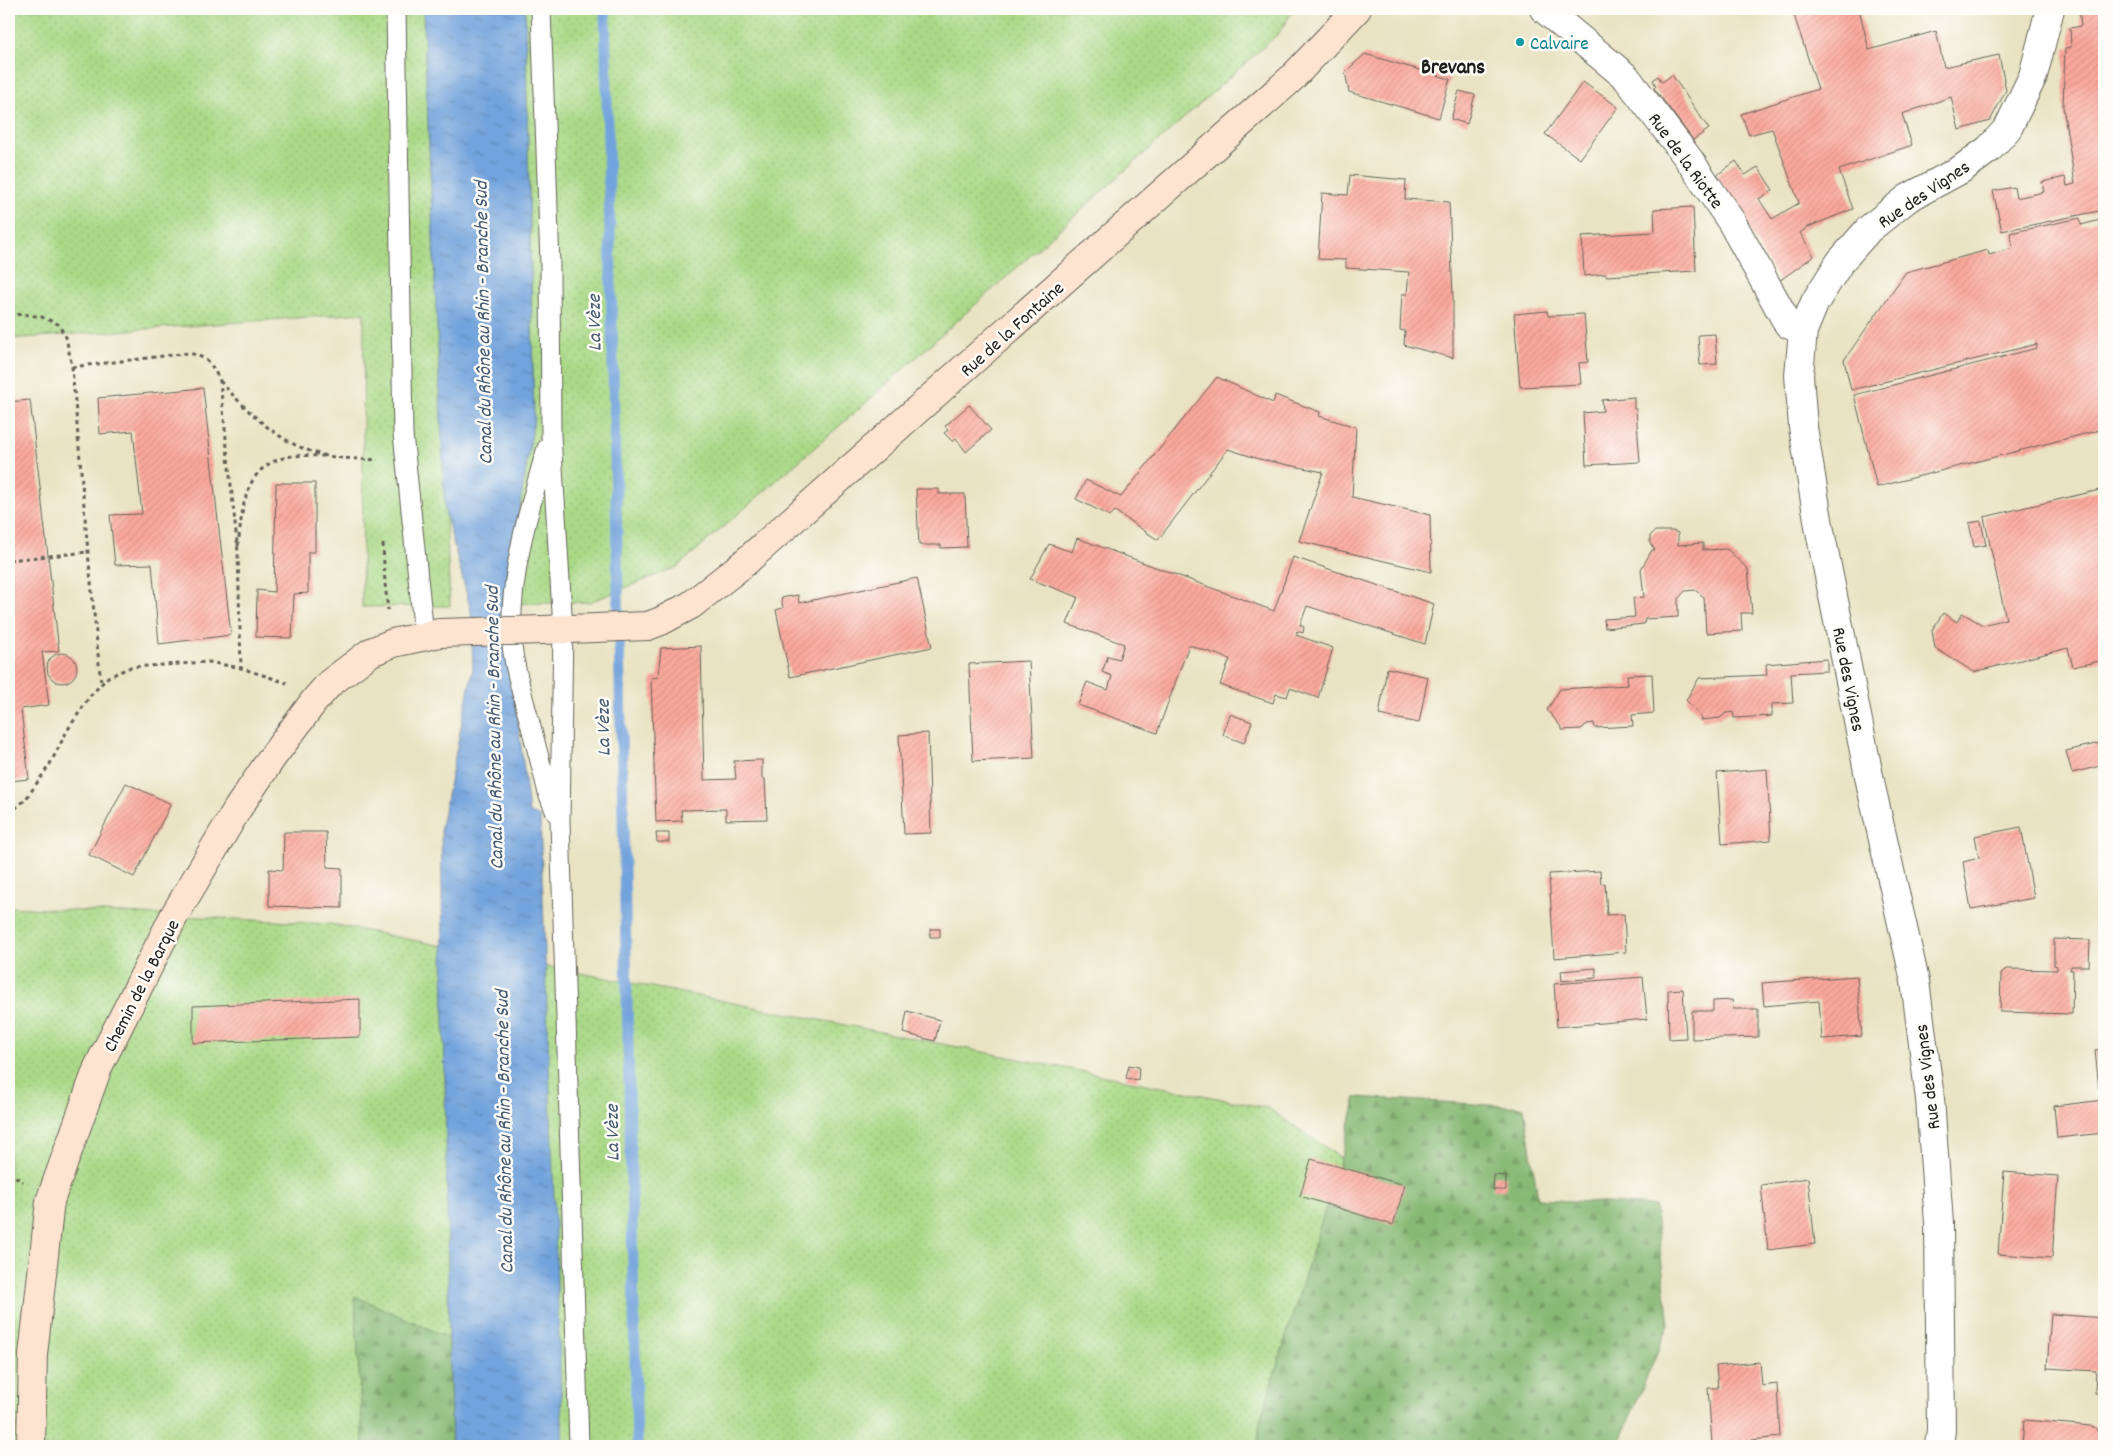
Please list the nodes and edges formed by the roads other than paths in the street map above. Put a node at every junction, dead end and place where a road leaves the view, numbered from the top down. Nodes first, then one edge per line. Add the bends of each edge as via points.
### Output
1 (396, 9) edge
2 (541, 9) edge
3 (1357, 9) edge
4 (1544, 9) edge
5 (2050, 9) edge
6 (1803, 331) junction
7 (551, 435) junction
8 (648, 626) joint
9 (561, 630) junction
10 (432, 634) junction
11 (560, 821) junction
12 (31, 1446) edge
13 (579, 1446) edge
14 (1939, 1446) edge

1 - 10 lane via 403,434
2 - 7 lane via 550,265
3 - 8 street, Rue de la Fontaine via 1292,78 743,564 691,605
4 - 6 street, Rue de la Riotte via 1626,77 1732,221 1788,324
5 - 6 street, Rue des Vignes via 2033,76 2008,128 1989,148 1960,170 1908,198 1869,229 1840,262 1815,302
6 - 14 street, Rue des Vignes via 1799,375 1803,427 1819,526 1914,981 1930,1099 1939,1224
7 - 9 lane
7 - 11 lane via 531,500 515,581 512,647 548,793
8 - 9 street, Chemin de la Barque
9 - 10 street, Chemin de la Barque, bridge
9 - 11 lane
10 - 12 street, Chemin de la Barque via 371,652 330,683 315,700 249,792 174,916 98,1067 50,1201 33,1355
11 - 13 lane

